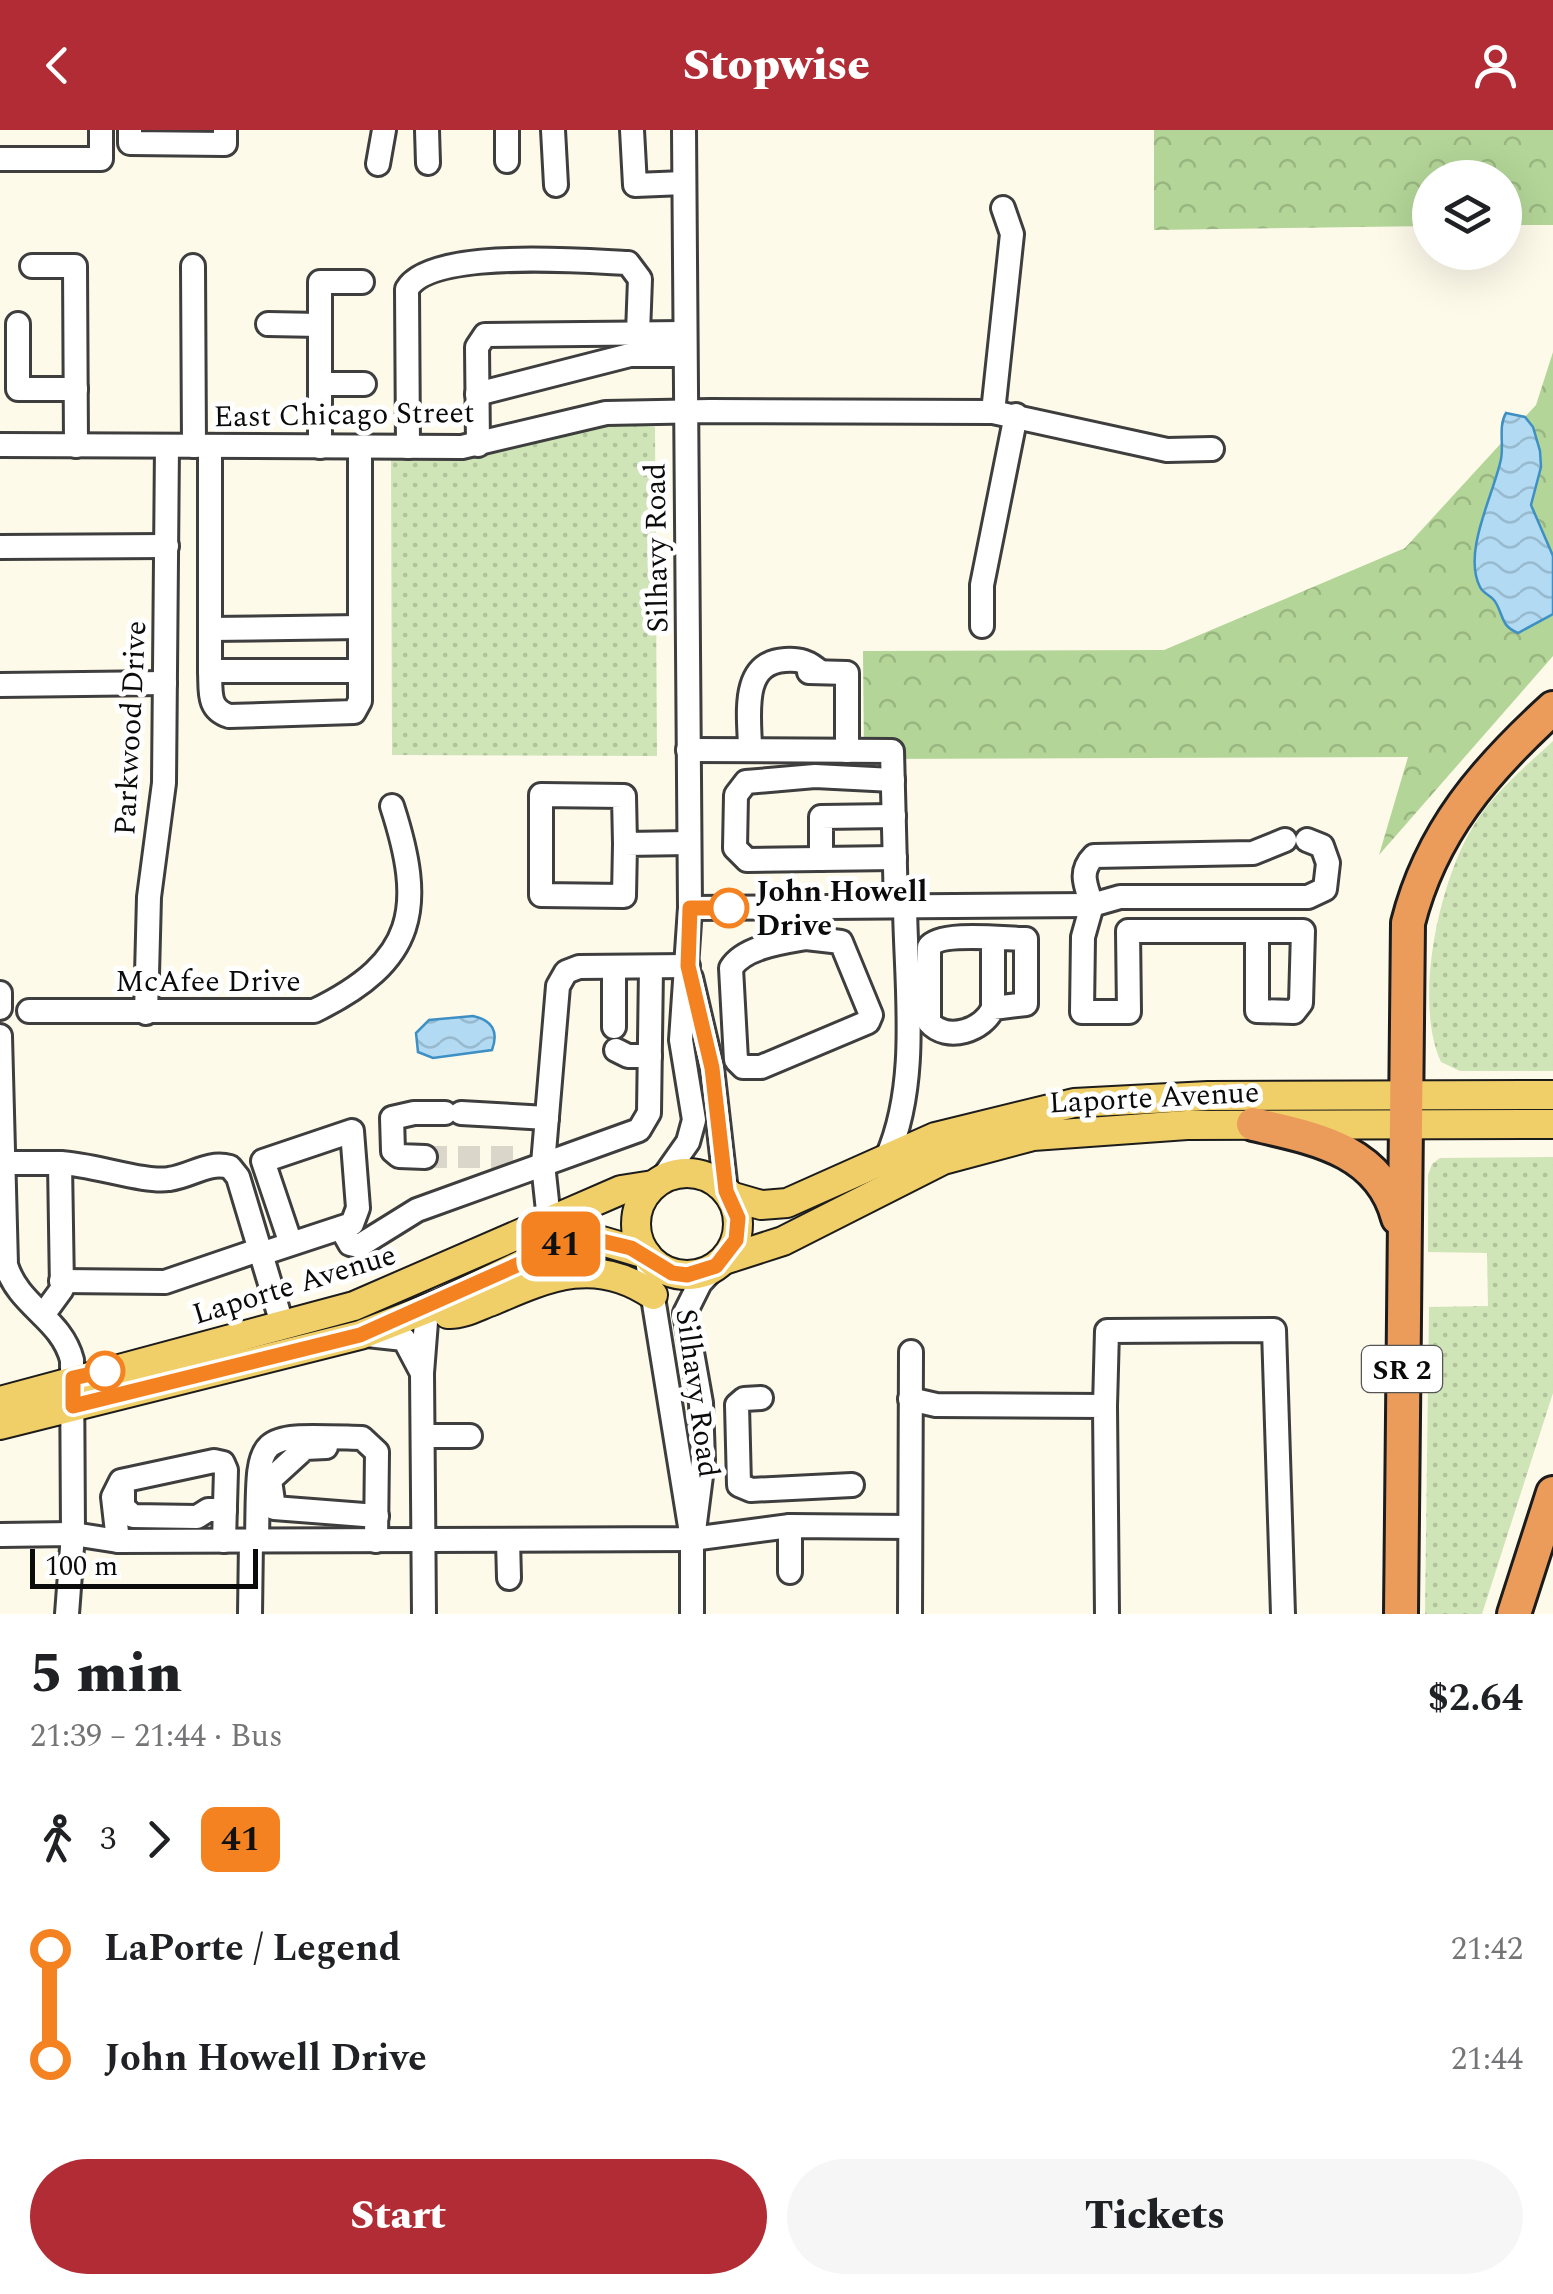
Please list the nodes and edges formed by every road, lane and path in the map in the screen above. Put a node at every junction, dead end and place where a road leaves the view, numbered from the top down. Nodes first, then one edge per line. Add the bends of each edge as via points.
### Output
1 (101, 130) edge
2 (130, 130) edge
3 (225, 130) edge
4 (384, 130) edge
5 (427, 130) edge
6 (507, 130) edge
7 (553, 130) edge
8 (632, 130) edge
9 (684, 130) edge
10 (0, 159) edge
11 (507, 161) dead end
12 (428, 162) dead end
13 (378, 164) dead end
14 (684, 183) junction
15 (556, 186) dead end
16 (1003, 208) dead end
17 (32, 266) dead end
18 (192, 266) dead end
19 (362, 282) dead end
20 (18, 324) dead end
21 (268, 324) dead end
22 (320, 325) junction
23 (632, 340) junction
24 (685, 344) junction
25 (320, 384) junction
26 (364, 384) dead end
27 (76, 389) junction
28 (477, 394) junction
29 (685, 411) junction
30 (1004, 414) junction
31 (478, 445) junction
32 (0, 446) edge
33 (76, 446) junction
34 (168, 446) junction
35 (202, 446) junction
36 (320, 446) junction
37 (360, 447) junction
38 (408, 447) junction
39 (1212, 450) dead end
40 (166, 546) junction
41 (0, 547) edge
42 (982, 626) dead end
43 (360, 627) junction
44 (210, 628) junction
45 (210, 671) junction
46 (360, 671) junction
47 (165, 683) junction
48 (0, 685) edge
49 (1553, 708) edge
50 (688, 750) junction
51 (750, 750) junction
52 (846, 751) junction
53 (893, 780) junction
54 (392, 806) dead end
55 (894, 816) junction
56 (689, 843) junction
57 (625, 844) junction
58 (895, 858) junction
59 (820, 859) junction
60 (1092, 905) junction
61 (900, 906) junction
62 (1016, 906) junction
63 (804, 907) junction
64 (690, 908) junction
65 (1128, 930) junction
66 (1257, 931) dead end
67 (806, 938) junction
68 (1004, 939) junction
69 (688, 966) junction
70 (614, 968) junction
71 (651, 968) junction
72 (0, 993) edge
73 (0, 1008) edge
74 (993, 1008) junction
75 (29, 1011) dead end
76 (146, 1013) junction
77 (868, 1013) junction
78 (906, 1032) junction
79 (0, 1036) edge
80 (650, 1056) junction
81 (736, 1060) junction
82 (712, 1068) junction
83 (1553, 1095) edge
84 (1405, 1109) junction
85 (547, 1118) junction
86 (1253, 1124) junction
87 (1553, 1124) edge
88 (1, 1125) edge
89 (425, 1157) tunnel mouth
90 (514, 1157) tunnel mouth
91 (887, 1157) junction
92 (3, 1163) junction
93 (60, 1164) junction
94 (543, 1164) junction
95 (658, 1182) junction
96 (728, 1194) junction
97 (2, 1210) edge
98 (549, 1220) junction
99 (341, 1228) junction
100 (1404, 1241) junction
101 (291, 1244) junction
102 (264, 1254) junction
103 (646, 1254) junction
104 (719, 1263) junction
105 (61, 1281) junction
106 (653, 1295) junction
107 (427, 1309) junction
108 (43, 1315) junction
109 (283, 1327) junction
110 (360, 1335) junction
111 (911, 1352) dead end
112 (422, 1373) junction
113 (73, 1392) junction
114 (761, 1398) dead end
115 (910, 1400) junction
116 (0, 1401) edge
117 (1105, 1406) junction
118 (0, 1424) edge
119 (424, 1436) junction
120 (470, 1436) dead end
121 (352, 1438) junction
122 (136, 1476) junction
123 (852, 1485) dead end
124 (1553, 1492) edge
125 (225, 1510) junction
126 (376, 1516) junction
127 (790, 1526) junction
128 (909, 1527) junction
129 (73, 1534) junction
130 (0, 1535) edge
131 (692, 1539) junction
132 (118, 1540) junction
133 (224, 1540) junction
134 (254, 1540) junction
135 (376, 1540) junction
136 (424, 1540) junction
137 (508, 1540) junction
138 (790, 1572) dead end
139 (510, 1578) dead end
140 (68, 1614) edge
141 (250, 1614) edge
142 (424, 1614) edge
143 (692, 1614) edge
144 (910, 1614) edge
145 (1107, 1614) edge
146 (1283, 1614) edge
147 (1401, 1614) edge
148 (1514, 1614) edge

1 - 10 street via 101,159
2 - 3 street via 130,144 225,144
4 - 13 street
5 - 12 street
6 - 11 street
7 - 15 street
8 - 14 street via 634,186
9 - 14 street, Silhavy Road
14 - 24 street, Silhavy Road
16 - 30 street via 1012,234
17 - 27 street via 75,266
18 - 35 street
19 - 22 street via 320,282
20 - 27 street via 18,389
21 - 22 street
22 - 25 street
23 - 24 street
23 - 28 street
23 - 28 street via 486,335 477,347
23 - 38 street via 640,280 628,263 456,263 412,280
24 - 29 street, Silhavy Road
25 - 26 street
25 - 36 street
27 - 33 street
28 - 31 street
29 - 30 street, East Chicago Street
29 - 31 street, East Chicago Street via 582,416
29 - 50 street, Silhavy Road
30 - 39 street, East Chicago Street via 1167,450
30 - 42 street
31 - 38 street, East Chicago Street
32 - 33 street, East Chicago Street
33 - 34 street, East Chicago Street
34 - 35 street, East Chicago Street
34 - 40 street, Parkwood Drive
35 - 36 street, East Chicago Street
35 - 44 street
36 - 37 street, East Chicago Street
37 - 38 street, East Chicago Street
37 - 43 street
40 - 41 street
40 - 47 street, Parkwood Drive
43 - 44 street
43 - 46 street
44 - 45 street
45 - 46 street
45 - 46 street via 211,703 218,713 267,716 354,712
47 - 48 street
47 - 76 street, Parkwood Drive
49 - 84 highway via 1475,787 1441,833 1420,877 1408,923
50 - 51 street
50 - 56 street, Silhavy Road
51 - 52 street
51 - 52 street via 782,675 847,673
52 - 53 street via 892,751
53 - 55 street
53 - 59 street via 815,776 740,785 735,848 747,860
54 - 76 street, McAfee Drive via 410,863 411,908 380,970 314,1011
55 - 58 street
55 - 59 street via 820,817
56 - 57 street
56 - 64 street, Silhavy Road
57 - 57 street via 624,796 540,795 540,895 624,896
58 - 59 street
58 - 61 street
60 - 60 street via 1083,877 1094,856 1254,853 1296,840 1322,846 1328,863 1325,889 1317,894 1120,897
60 - 62 street
60 - 65 street
60 - 65 street via 1083,936 1082,1012 1129,1012
61 - 62 street
61 - 63 street
61 - 78 street
62 - 68 street
63 - 64 street
63 - 67 street
64 - 69 street, Silhavy Road
65 - 66 street
67 - 77 street via 841,942
67 - 81 street via 735,960
68 - 74 street
68 - 74 street via 1026,939 1026,1004
68 - 74 street via 932,941 929,1022 936,1030 977,1028
69 - 71 street
69 - 82 street, Silhavy Road
69 - 95 street, Silhavy Road via 681,1040 693,1129
70 - 71 street
70 - 80 street via 615,1039 628,1056
70 - 85 street via 578,967 558,986
71 - 80 street
72 - 73 street
75 - 76 street, McAfee Drive
77 - 78 street
77 - 81 street via 761,1068
78 - 91 street via 904,1108
79 - 88 street
80 - 94 street via 649,1112 639,1130
81 - 82 street
82 - 96 street, Silhavy Road
83 - 84 main road, Laporte Avenue
84 - 86 main road, Laporte Avenue
84 - 87 main road, Laporte Avenue
84 - 91 main road, Laporte Avenue via 1191,1096 1074,1103 965,1128
84 - 100 highway, SR 2
85 - 89 street via 414,1112 392,1118 393,1151
85 - 94 street
86 - 100 highway via 1310,1137 1361,1160 1394,1204
86 - 104 main road, Laporte Avenue via 1069,1130 994,1144 918,1170 783,1240
88 - 92 street
90 - 94 street
91 - 96 main road, Laporte Avenue via 787,1203
92 - 93 street
92 - 97 street
93 - 102 street via 167,1180 216,1164 230,1167
93 - 105 street
94 - 98 street
94 - 99 street via 417,1210 359,1246
95 - 96 main road via 703,1175
95 - 98 main road, Laporte Avenue
95 - 103 main road via 636,1216
96 - 104 main road via 738,1229
97 - 108 street via 12,1285
98 - 109 main road, Laporte Avenue via 419,1280
99 - 101 street
99 - 101 street via 352,1224 358,1208 352,1131 263,1161
100 - 147 highway, SR 2
101 - 102 street
102 - 105 street via 252,1252 165,1282
102 - 109 street
103 - 104 main road via 672,1273 687,1275
103 - 106 street, Silhavy Road
103 - 107 main road, Laporte Avenue via 602,1241 571,1241
104 - 131 street, Silhavy Road via 685,1313 704,1460
105 - 108 street
106 - 107 main road via 633,1282 580,1270 452,1316
106 - 131 street, Silhavy Road
107 - 110 main road, Laporte Avenue
107 - 112 street
108 - 113 street via 66,1339
109 - 113 main road, Laporte Avenue
110 - 112 street via 404,1339
110 - 113 main road, Laporte Avenue
111 - 115 street
112 - 119 street
113 - 116 main road, Laporte Avenue
113 - 118 main road, Laporte Avenue
113 - 129 street
114 - 123 street via 737,1405 740,1485
115 - 117 street via 936,1406
115 - 128 street
117 - 145 street
117 - 146 street via 1107,1331 1274,1330
119 - 120 street
119 - 136 street
121 - 126 street via 377,1452
121 - 126 street via 335,1447 305,1448 270,1480 270,1500 280,1512
121 - 134 street via 282,1437 267,1446 260,1458
122 - 125 street via 223,1463
122 - 125 street via 122,1494 133,1516
122 - 132 street via 113,1498
124 - 148 highway
125 - 133 street
126 - 135 street
127 - 128 street
127 - 131 street
127 - 138 street
128 - 144 street
129 - 130 street
129 - 132 street
129 - 140 street
131 - 137 street
131 - 143 street, Silhavy Road
132 - 133 street
133 - 134 street
134 - 135 street
134 - 141 street
135 - 136 street
136 - 137 street
136 - 142 street
137 - 139 street

